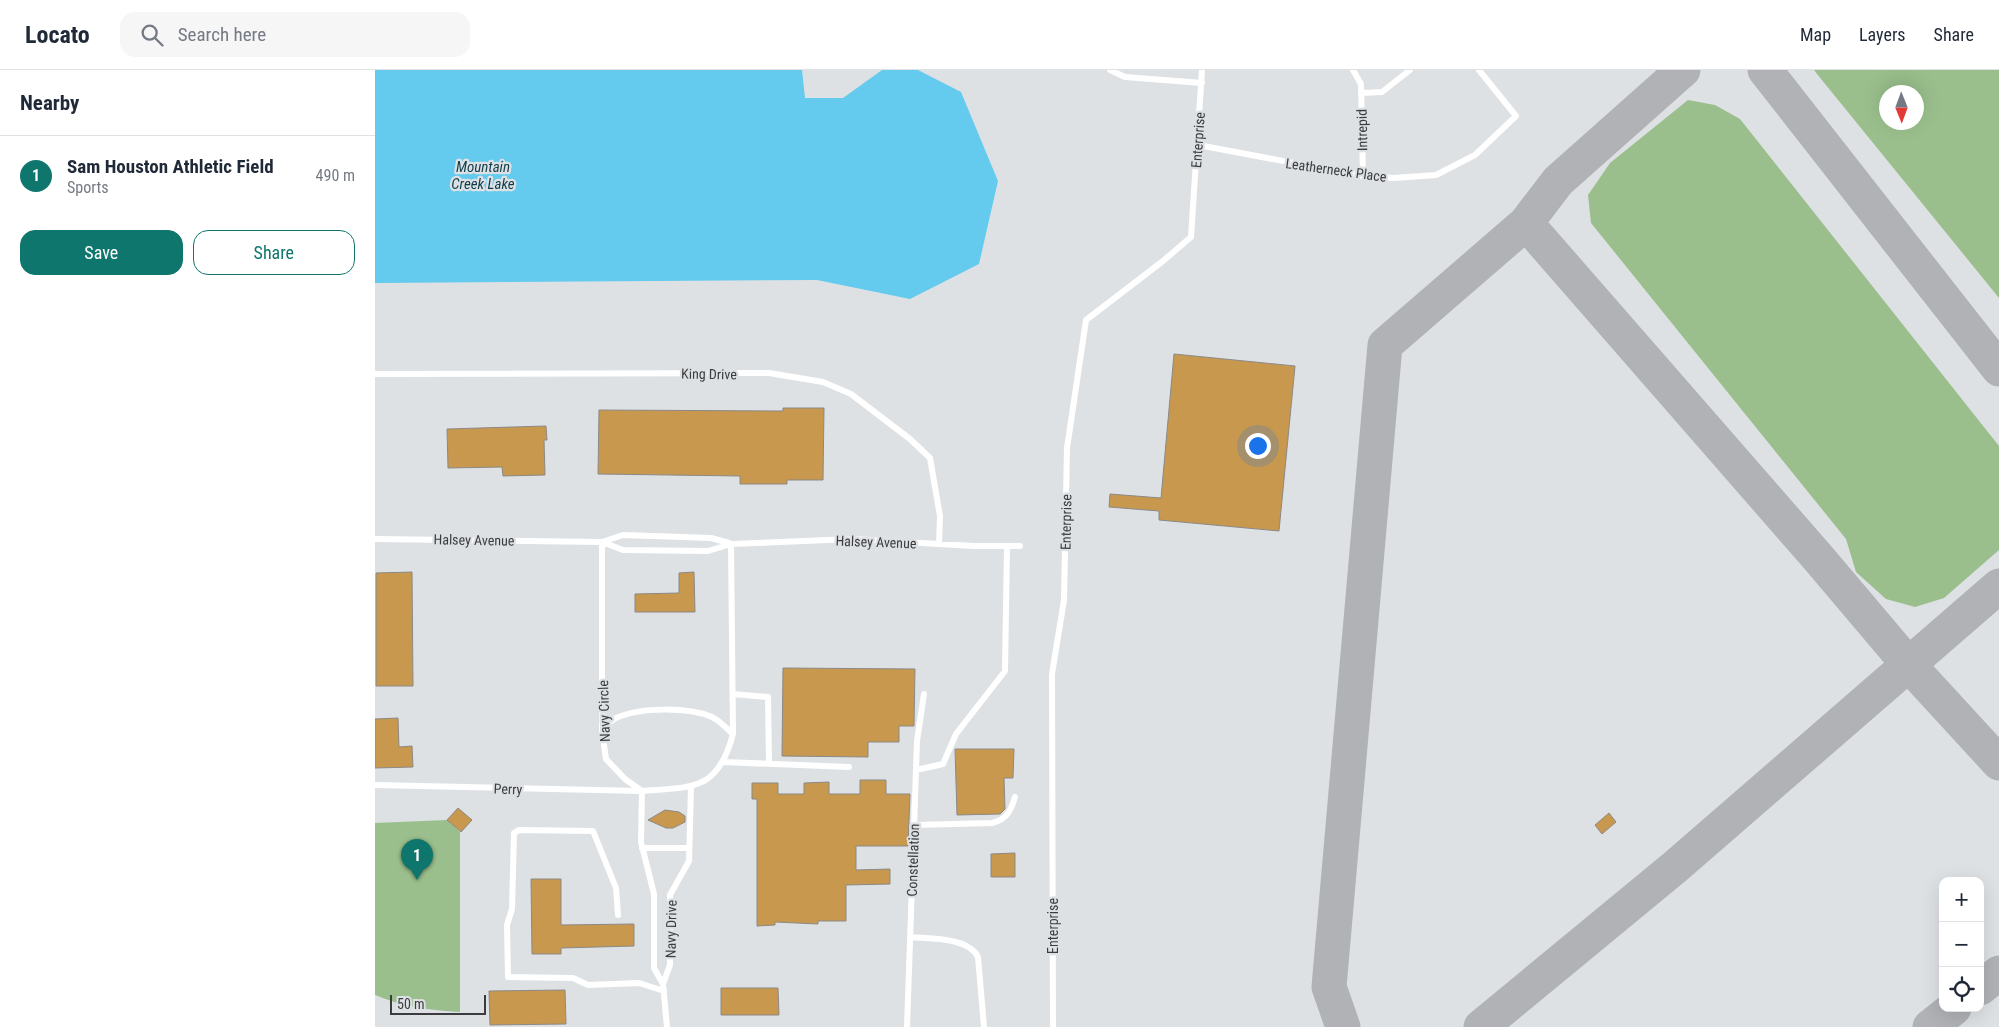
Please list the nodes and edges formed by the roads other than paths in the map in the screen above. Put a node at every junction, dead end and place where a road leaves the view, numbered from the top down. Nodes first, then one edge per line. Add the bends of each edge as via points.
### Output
1 (1110, 70) edge
2 (1202, 70) edge
3 (1410, 70) edge
4 (1479, 70) edge
5 (1354, 71) edge
6 (1202, 83) junction
7 (1362, 93) junction
8 (1198, 145) junction
9 (1363, 176) junction
10 (375, 374) edge
11 (665, 536) junction
12 (375, 539) edge
13 (602, 542) junction
14 (731, 544) junction
15 (939, 544) junction
16 (1007, 546) junction
17 (1020, 546) dead end
18 (666, 550) junction
19 (733, 694) junction
20 (924, 694) dead end
21 (602, 730) junction
22 (733, 734) junction
23 (723, 762) junction
24 (769, 763) junction
25 (849, 767) dead end
26 (916, 770) junction
27 (375, 785) edge
28 (691, 788) junction
29 (642, 791) junction
30 (1015, 797) dead end
31 (914, 825) junction
32 (642, 848) junction
33 (689, 848) junction
34 (618, 914) dead end
35 (910, 937) junction
36 (664, 988) junction
37 (667, 1027) edge
38 (907, 1027) edge
39 (984, 1027) edge
40 (1053, 1027) edge

1 - 6 lane via 1125,77
2 - 6 lane, Enterprise
3 - 7 lane via 1382,92
4 - 9 lane, Leatherneck Place via 1516,116 1475,155 1435,175
5 - 7 lane, Intrepid
6 - 8 lane, Enterprise
7 - 9 lane, Intrepid
8 - 9 lane, Leatherneck Place
8 - 40 lane, Enterprise via 1191,237 1085,320 1067,448 1064,600 1052,674
10 - 15 lane, King Drive via 769,373 823,382 851,394 930,458 940,516
11 - 13 lane, Halsey Avenue via 623,535
11 - 14 lane, Halsey Avenue via 711,538
11 - 18 lane
12 - 13 lane, Halsey Avenue
13 - 18 lane, Halsey Avenue via 623,550
13 - 21 lane, Navy Circle
14 - 15 lane, Halsey Avenue via 852,540
14 - 18 lane, Halsey Avenue via 708,550
14 - 19 lane
15 - 16 lane, Halsey Avenue
16 - 17 lane, Halsey Avenue
16 - 26 lane via 1005,671 956,734 943,764
19 - 22 lane
19 - 24 lane via 768,697
20 - 26 lane, Constellation
21 - 22 lane via 614,718 632,712 658,710 713,718
21 - 29 lane, Navy Circle via 606,759
22 - 23 lane
23 - 24 lane
23 - 28 lane via 716,774
24 - 25 lane
26 - 31 lane, Constellation
27 - 29 lane, Perry
28 - 29 lane
28 - 33 lane, Navy Drive
29 - 32 lane, Navy Drive
30 - 31 lane via 1011,810 1002,821
31 - 35 lane, Constellation
32 - 33 lane
32 - 36 lane, Navy Drive via 654,894 654,968
33 - 36 lane, Navy Drive via 689,861 670,895 670,965
34 - 36 lane via 616,888 593,831 519,830 515,833 513,901 507,925 508,977 573,978 588,985 639,983
35 - 38 lane, Constellation
35 - 39 lane via 956,943 976,952
36 - 37 lane, Navy Drive

